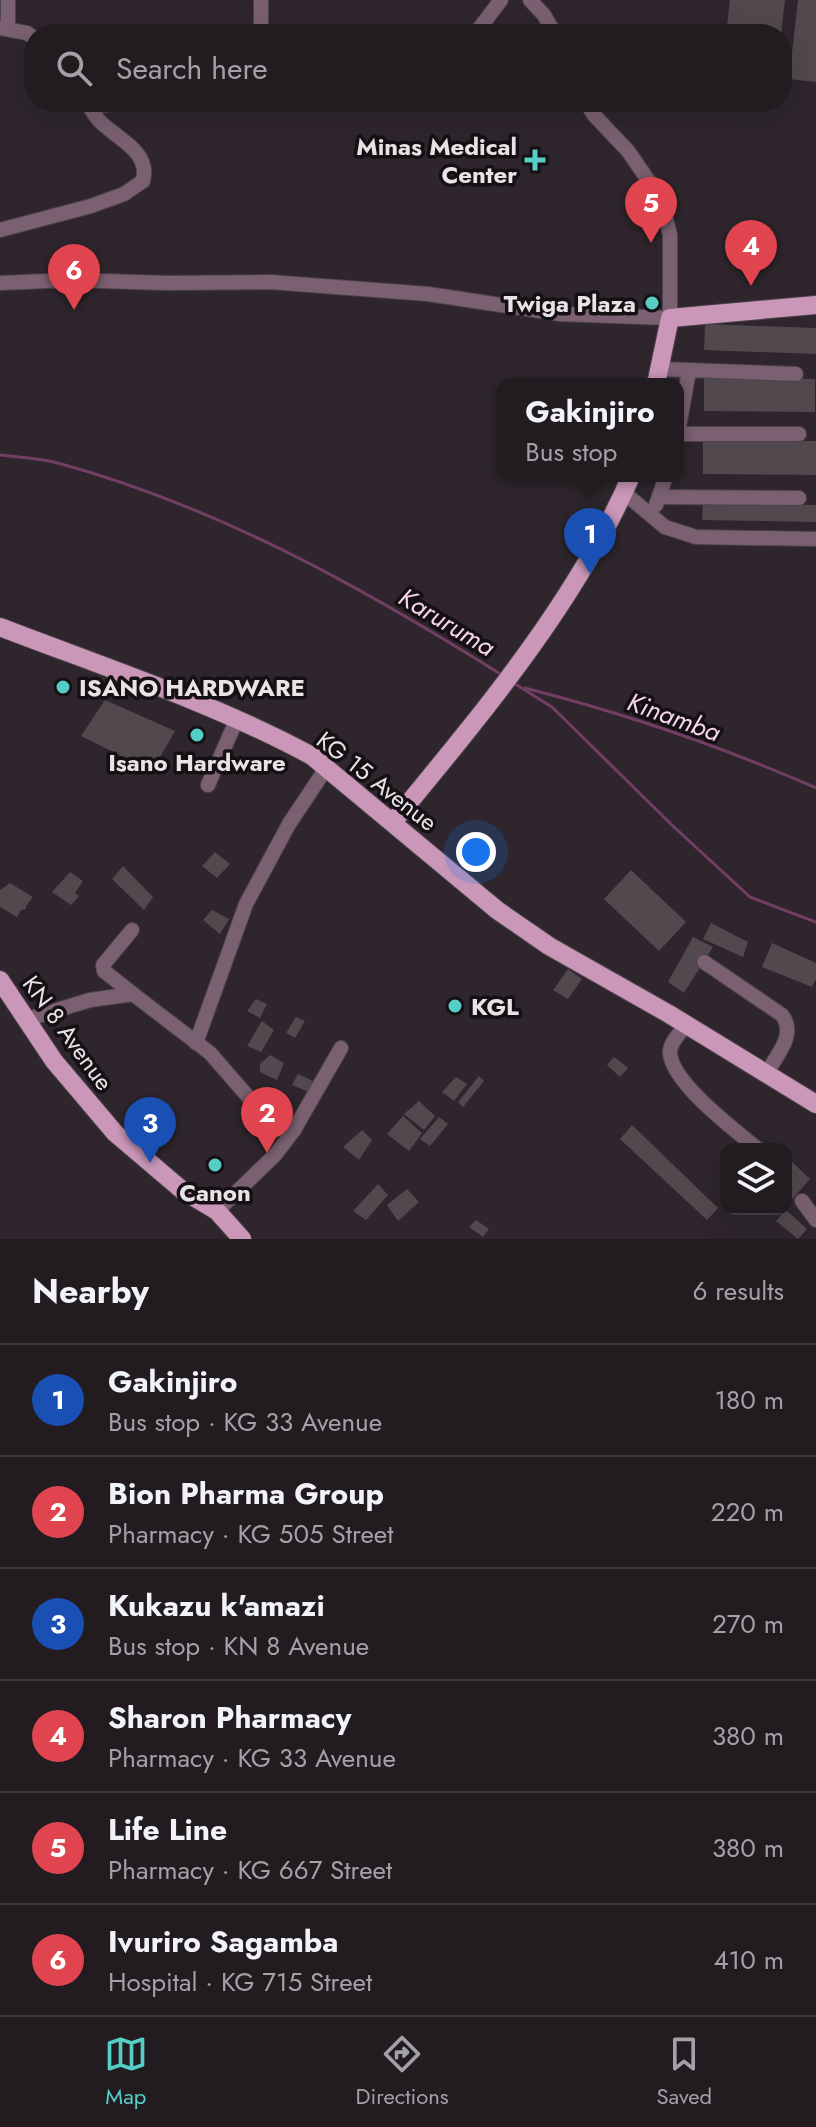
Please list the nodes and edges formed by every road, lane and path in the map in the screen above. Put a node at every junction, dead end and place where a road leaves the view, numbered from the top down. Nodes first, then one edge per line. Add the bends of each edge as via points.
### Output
1 (8, 0) edge
2 (261, 0) edge
3 (501, 0) edge
4 (530, 0) edge
5 (261, 24) edge
6 (483, 24) edge
7 (549, 24) edge
8 (4, 28) edge
9 (24, 32) edge
10 (92, 112) edge
11 (592, 112) edge
12 (0, 230) edge
13 (0, 283) edge
14 (816, 305) edge
15 (670, 318) junction
16 (689, 371) junction
17 (796, 374) dead end
18 (658, 377) edge
19 (684, 399) edge
20 (684, 427) edge
21 (799, 434) dead end
22 (664, 482) edge
23 (627, 484) edge
24 (659, 497) junction
25 (799, 498) dead end
26 (651, 517) junction
27 (816, 539) edge
28 (0, 627) edge
29 (236, 721) junction
30 (327, 767) junction
31 (208, 785) dead end
32 (393, 822) junction
33 (132, 930) dead end
34 (704, 962) dead end
35 (0, 980) edge
36 (133, 994) junction
37 (28, 1019) junction
38 (686, 1025) junction
39 (196, 1043) junction
40 (341, 1048) dead end
41 (766, 1074) junction
42 (816, 1104) edge
43 (294, 1130) junction
44 (751, 1143) edge
45 (802, 1201) dead end
46 (217, 1211) junction
47 (816, 1220) edge
48 (242, 1239) edge

1 - 8 street
2 - 5 street
3 - 6 street
4 - 7 street
8 - 9 street
10 - 12 street via 141,159 143,181 91,206
11 - 15 street via 661,199 670,235
13 - 15 street via 270,282 428,294 560,314
14 - 15 main road
15 - 18 main road
16 - 17 street
16 - 18 street
16 - 19 street
20 - 21 street
22 - 24 street
23 - 26 street
23 - 32 main road via 590,557 540,635
24 - 25 street
24 - 26 street
26 - 27 street via 696,537
28 - 29 main road, KG 15 Avenue
29 - 30 main road, KG 15 Avenue via 281,739
29 - 31 street
30 - 32 main road, KG 15 Avenue
30 - 39 street via 296,811 246,904
32 - 38 main road, KG 15 Avenue via 497,910
33 - 36 street via 103,965
34 - 41 street via 788,1023 789,1034
35 - 37 main road, KN 8 Avenue
36 - 37 street via 90,1000
36 - 39 street
37 - 46 main road, KN 8 Avenue via 54,1061 115,1133 182,1190
38 - 41 main road, KG 15 Avenue
38 - 44 street via 671,1045 673,1065 709,1109
39 - 43 street via 257,1107
40 - 43 street
41 - 42 main road, KG 15 Avenue
43 - 46 street
45 - 47 street
46 - 48 main road, KN 8 Avenue

